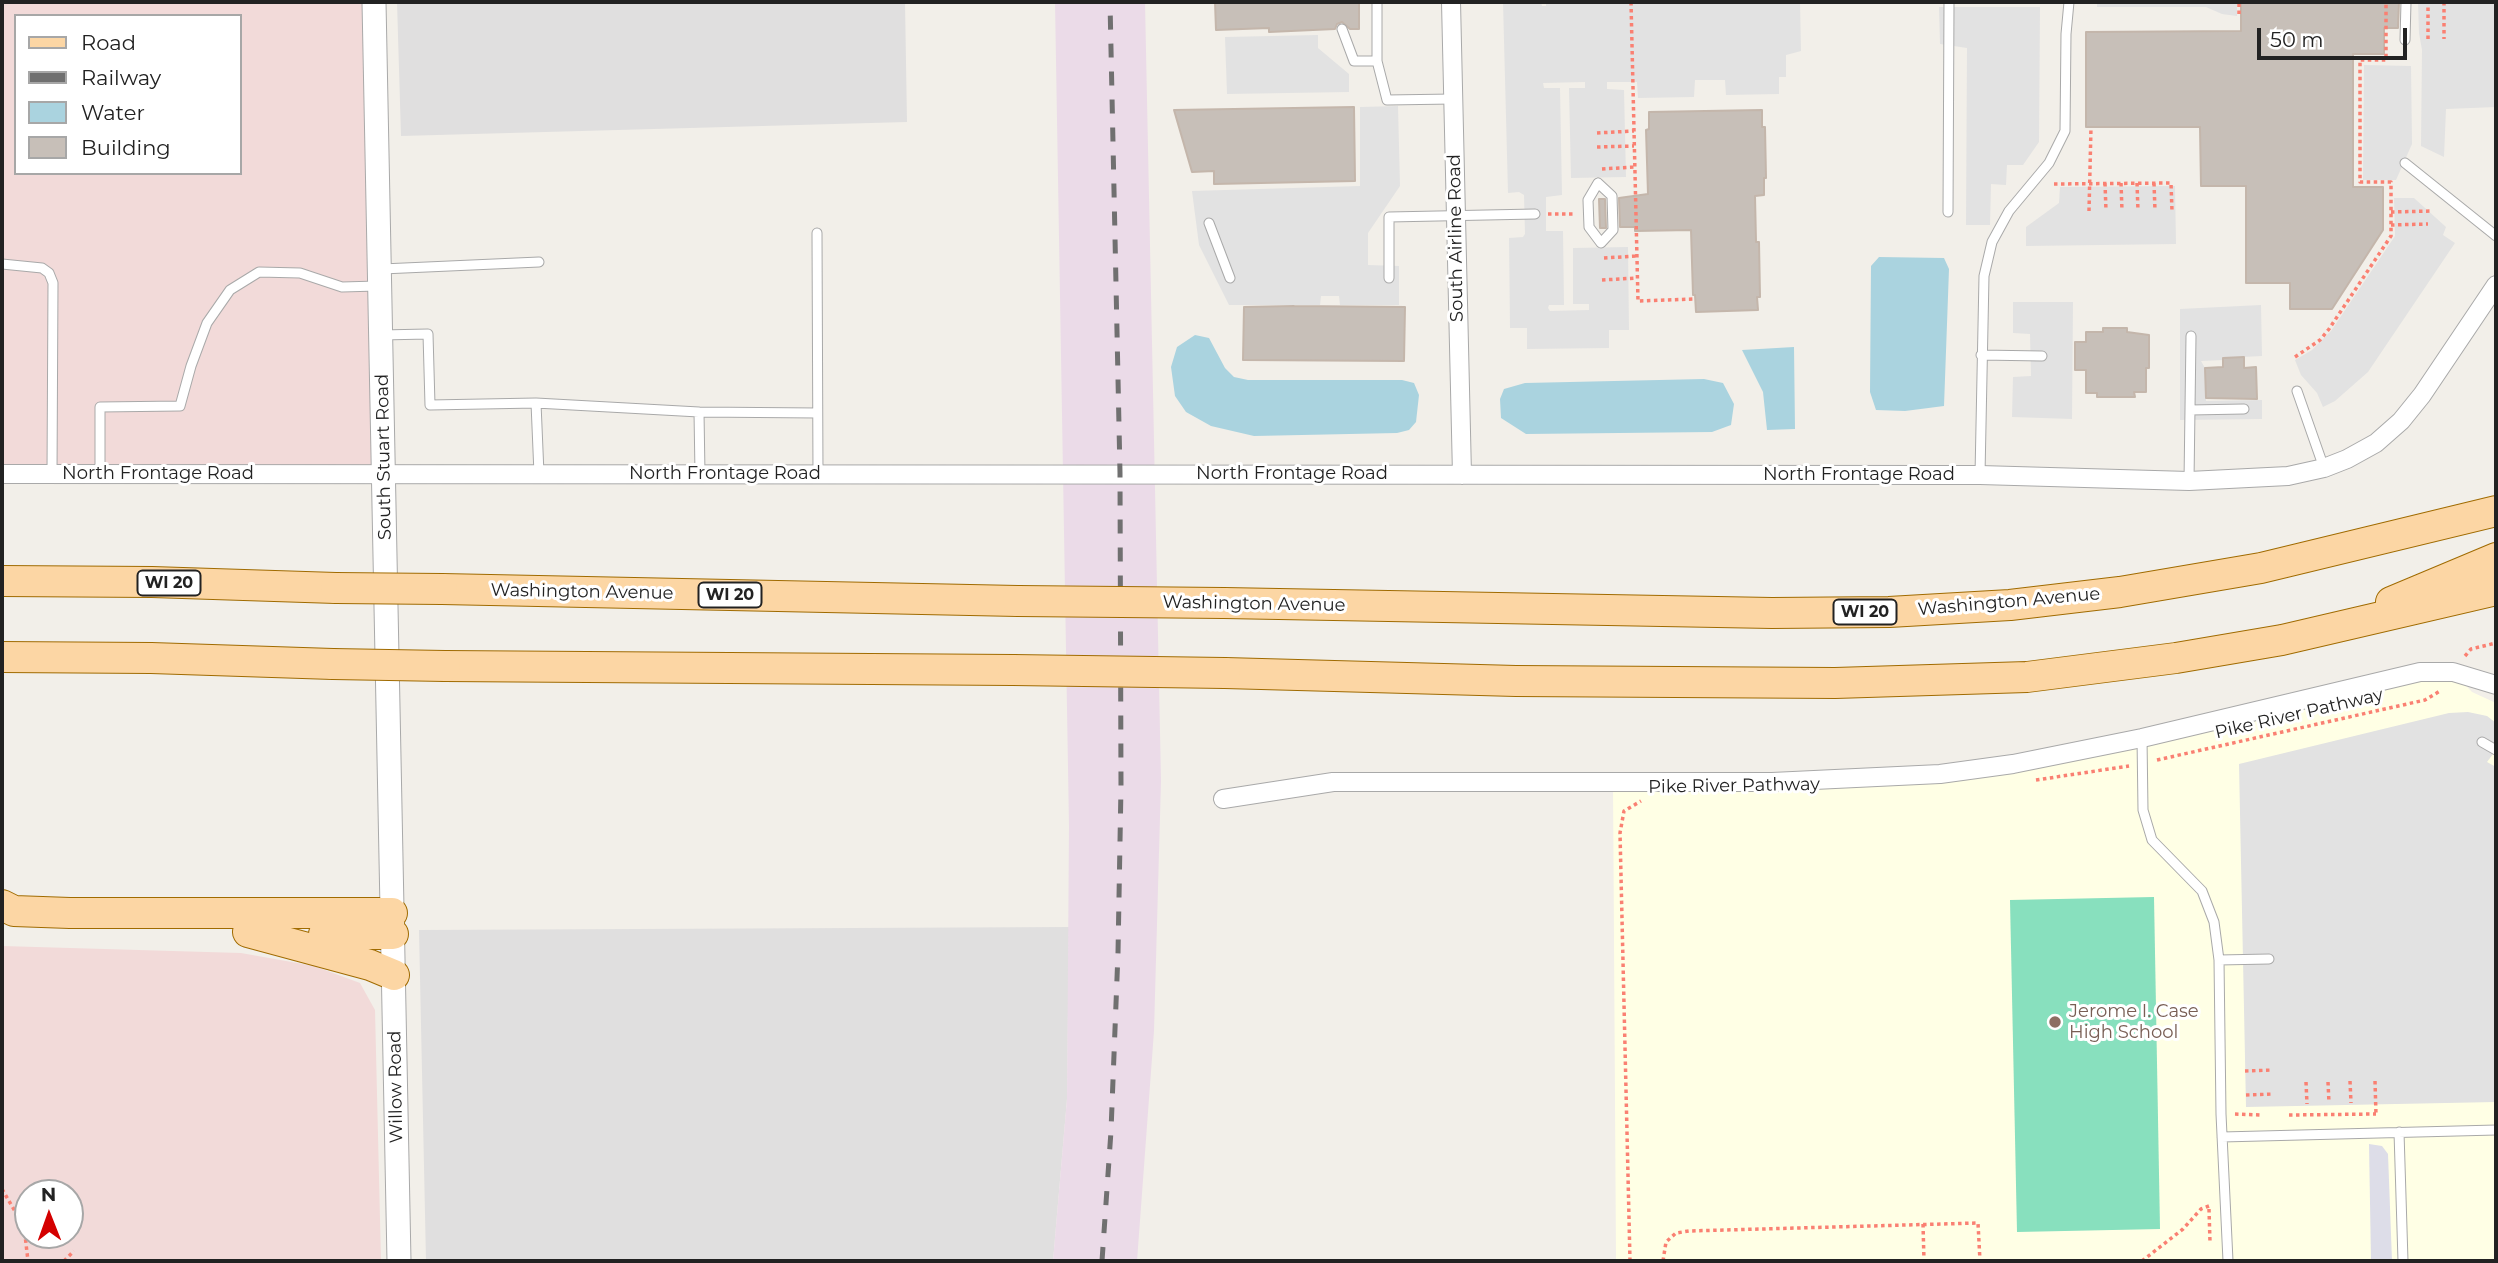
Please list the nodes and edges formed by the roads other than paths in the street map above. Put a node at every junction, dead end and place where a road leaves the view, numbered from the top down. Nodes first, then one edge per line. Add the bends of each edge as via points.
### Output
1 (374, 2) edge
2 (1377, 2) edge
3 (1451, 2) edge
4 (1949, 2) edge
5 (2069, 2) edge
6 (2406, 2) edge
7 (1342, 29) dead end
8 (2405, 40) dead end
9 (1377, 61) junction
10 (1453, 99) junction
11 (2405, 163) dead end
12 (1948, 212) dead end
13 (1535, 214) road end
14 (1588, 214) joint
15 (1456, 216) junction
16 (1209, 223) dead end
17 (817, 233) dead end
18 (2496, 236) edge
19 (539, 262) dead end
20 (2, 264) edge
21 (380, 278) junction
22 (1230, 278) dead end
23 (1389, 278) dead end
24 (2496, 285) edge
25 (381, 335) junction
26 (2192, 336) dead end
27 (1981, 355) junction
28 (2042, 356) dead end
29 (2297, 391) dead end
30 (537, 403) junction
31 (2244, 409) dead end
32 (2190, 410) junction
33 (699, 412) junction
34 (817, 413) junction
35 (2325, 468) junction
36 (2, 474) edge
37 (52, 474) junction
38 (100, 474) junction
39 (384, 474) junction
40 (539, 474) junction
41 (700, 474) junction
42 (818, 474) junction
43 (1462, 475) junction
44 (1980, 475) junction
45 (2189, 481) junction
46 (2496, 511) edge
47 (2496, 558) edge
48 (2, 581) edge
49 (2496, 590) edge
50 (2337, 627) junction
51 (2, 657) edge
52 (151, 658) junction
53 (2, 680) edge
54 (2496, 685) edge
55 (2143, 738) junction
56 (2482, 742) dead end
57 (2496, 750) edge
58 (1223, 799) dead end
59 (2, 905) edge
60 (392, 924) junction
61 (2, 925) edge
62 (248, 932) junction
63 (2269, 959) dead end
64 (2219, 960) junction
65 (394, 975) junction
66 (2496, 1130) edge
67 (2399, 1132) junction
68 (2222, 1137) junction
69 (399, 1261) edge
70 (2228, 1261) edge
71 (2403, 1261) edge

1 - 21 street, South Stuart Road
2 - 9 lane
3 - 10 street, South Airline Road
4 - 12 lane
5 - 27 lane via 2065,131 2049,163 2008,211 1992,242 1984,276
6 - 8 lane
7 - 9 lane via 1354,61
9 - 10 lane via 1387,100
10 - 15 street, South Airline Road
11 - 18 lane
13 - 15 lane
14 - 14 lane via 1589,227 1601,243 1613,230 1612,196 1598,183 1588,200
15 - 23 lane via 1389,217
15 - 43 street, South Airline Road
16 - 22 lane
17 - 34 lane
19 - 21 lane
20 - 37 lane via 42,268 53,283
21 - 25 street, South Stuart Road
21 - 38 lane via 342,287 300,273 259,272 230,290 207,323 180,406 100,407
24 - 35 street, North Frontage Road via 2401,421 2362,452
25 - 30 lane via 428,334 430,405
25 - 39 street, South Stuart Road
26 - 32 lane
27 - 28 lane
27 - 44 lane
29 - 35 lane
30 - 33 lane
30 - 40 lane
31 - 32 lane
32 - 45 lane
33 - 34 lane
33 - 41 lane
34 - 42 lane
35 - 45 street, North Frontage Road via 2288,476
36 - 37 street, North Frontage Road
37 - 38 street, North Frontage Road
38 - 39 street, North Frontage Road
39 - 40 street, North Frontage Road
39 - 60 street, South Stuart Road
40 - 41 street, North Frontage Road
41 - 42 street, North Frontage Road
42 - 43 street, North Frontage Road
43 - 44 street, North Frontage Road
44 - 45 street, North Frontage Road
46 - 48 main road, Washington Avenue / WI 20, bridge via 2261,568 2120,592 2010,605 1889,611 1017,601
47 - 50 main road
49 - 50 main road
50 - 52 main road, bridge via 2176,658 2027,677 1821,683 445,666
51 - 52 main road
52 - 53 main road via 42,670
54 - 55 street via 2453,672 2420,672
55 - 58 street via 1940,774 1772,782 1333,782
55 - 64 lane via 2143,810 2152,840 2202,891 2214,922
56 - 57 lane
59 - 60 main road via 14,911
60 - 62 main road
60 - 65 street, Willow Road
61 - 62 main road via 44,930
62 - 65 main road
63 - 64 lane
64 - 68 lane
65 - 69 street, Willow Road
66 - 67 lane
67 - 68 lane
67 - 71 lane
68 - 70 lane

